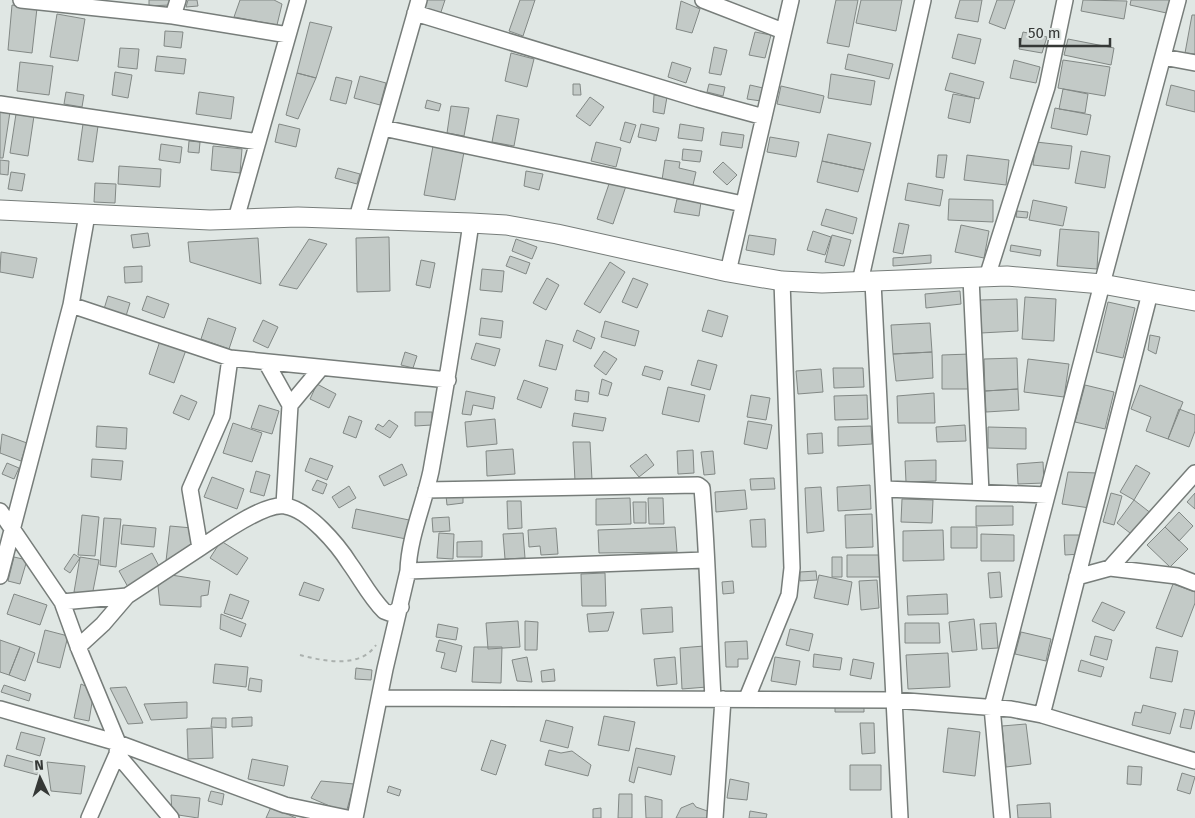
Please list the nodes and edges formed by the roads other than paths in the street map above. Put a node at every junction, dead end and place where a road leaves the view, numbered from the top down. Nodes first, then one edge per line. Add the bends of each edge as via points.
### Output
1 (21, 0) edge
2 (178, 0) edge
3 (298, 0) edge
4 (703, 0) edge
5 (790, 0) edge
6 (923, 0) edge
7 (1065, 0) edge
8 (1178, 0) edge
9 (58, 3) edge
10 (417, 6) edge
11 (173, 16) junction
12 (784, 31) junction
13 (288, 35) junction
14 (1163, 57) junction
15 (1195, 63) edge
16 (0, 104) edge
17 (764, 117) junction
18 (383, 128) junction
19 (258, 142) junction
20 (743, 204) junction
21 (0, 210) edge
22 (87, 215) junction
23 (357, 218) junction
24 (236, 219) junction
25 (471, 223) junction
26 (728, 272) junction
27 (979, 277) junction
28 (782, 281) junction
29 (866, 282) junction
30 (1102, 284) junction
31 (1150, 293) junction
32 (1195, 301) edge
33 (71, 305) junction
34 (230, 358) junction
35 (266, 362) junction
36 (321, 368) junction
37 (448, 380) junction
38 (290, 405) junction
39 (1195, 473) edge
40 (884, 489) junction
41 (426, 490) junction
42 (981, 492) junction
43 (1047, 495) junction
44 (284, 505) junction
45 (0, 510) edge
46 (12, 525) junction
47 (200, 548) junction
48 (705, 560) junction
49 (1110, 568) junction
50 (408, 571) junction
51 (0, 576) edge
52 (1077, 577) junction
53 (1195, 583) edge
54 (127, 596) junction
55 (62, 602) junction
56 (401, 606) junction
57 (78, 647) junction
58 (380, 698) junction
59 (718, 698) junction
60 (747, 698) junction
61 (894, 700) junction
62 (992, 708) junction
63 (0, 709) edge
64 (1042, 715) junction
65 (118, 748) junction
66 (1195, 761) edge
67 (89, 818) edge
68 (171, 818) edge
69 (347, 818) edge
70 (355, 818) edge
71 (715, 818) edge
72 (900, 818) edge
73 (1002, 818) edge

1 - 9 street
2 - 11 street
3 - 13 street
4 - 12 street
5 - 12 street
6 - 29 street
7 - 27 street via 1047,87
8 - 14 street
9 - 11 street
10 - 17 street via 698,99
10 - 18 street
11 - 13 street
12 - 17 street
13 - 19 street
14 - 15 street
14 - 30 street
16 - 19 street
17 - 20 street
18 - 20 street
18 - 23 street
19 - 24 street
20 - 26 street
21 - 22 main road
22 - 24 main road
22 - 33 street
23 - 24 main road
23 - 25 main road
25 - 26 main road via 506,225 556,234
25 - 37 street
26 - 28 main road
27 - 29 main road
27 - 30 main road
27 - 42 street
28 - 29 main road
28 - 60 street via 792,568 789,595
29 - 40 street
30 - 31 main road
30 - 43 street
31 - 32 main road
31 - 52 street
33 - 34 street
33 - 46 street
34 - 35 street
34 - 47 street via 222,416 190,489
35 - 36 street
35 - 38 street
36 - 37 street
36 - 38 street
37 - 41 street
38 - 44 street
39 - 49 street
40 - 42 street
40 - 61 street
41 - 48 street via 694,483 702,488
41 - 50 street via 408,555
42 - 43 street
43 - 62 street
44 - 47 street via 241,521
44 - 56 street via 300,510 325,533 384,611 392,614
45 - 46 street
46 - 51 street
46 - 55 street via 16,536
47 - 54 street
48 - 50 street
48 - 59 street
49 - 52 street
49 - 53 street via 1177,576
50 - 56 street
52 - 64 street
54 - 55 street
54 - 57 street
55 - 57 street
56 - 58 street
57 - 65 street
58 - 59 street
58 - 70 street
59 - 60 street
59 - 71 street
60 - 61 street
61 - 62 street
61 - 72 street
62 - 64 street
62 - 73 street
63 - 65 street
64 - 66 street
65 - 67 street
65 - 68 street
65 - 69 street via 285,805

